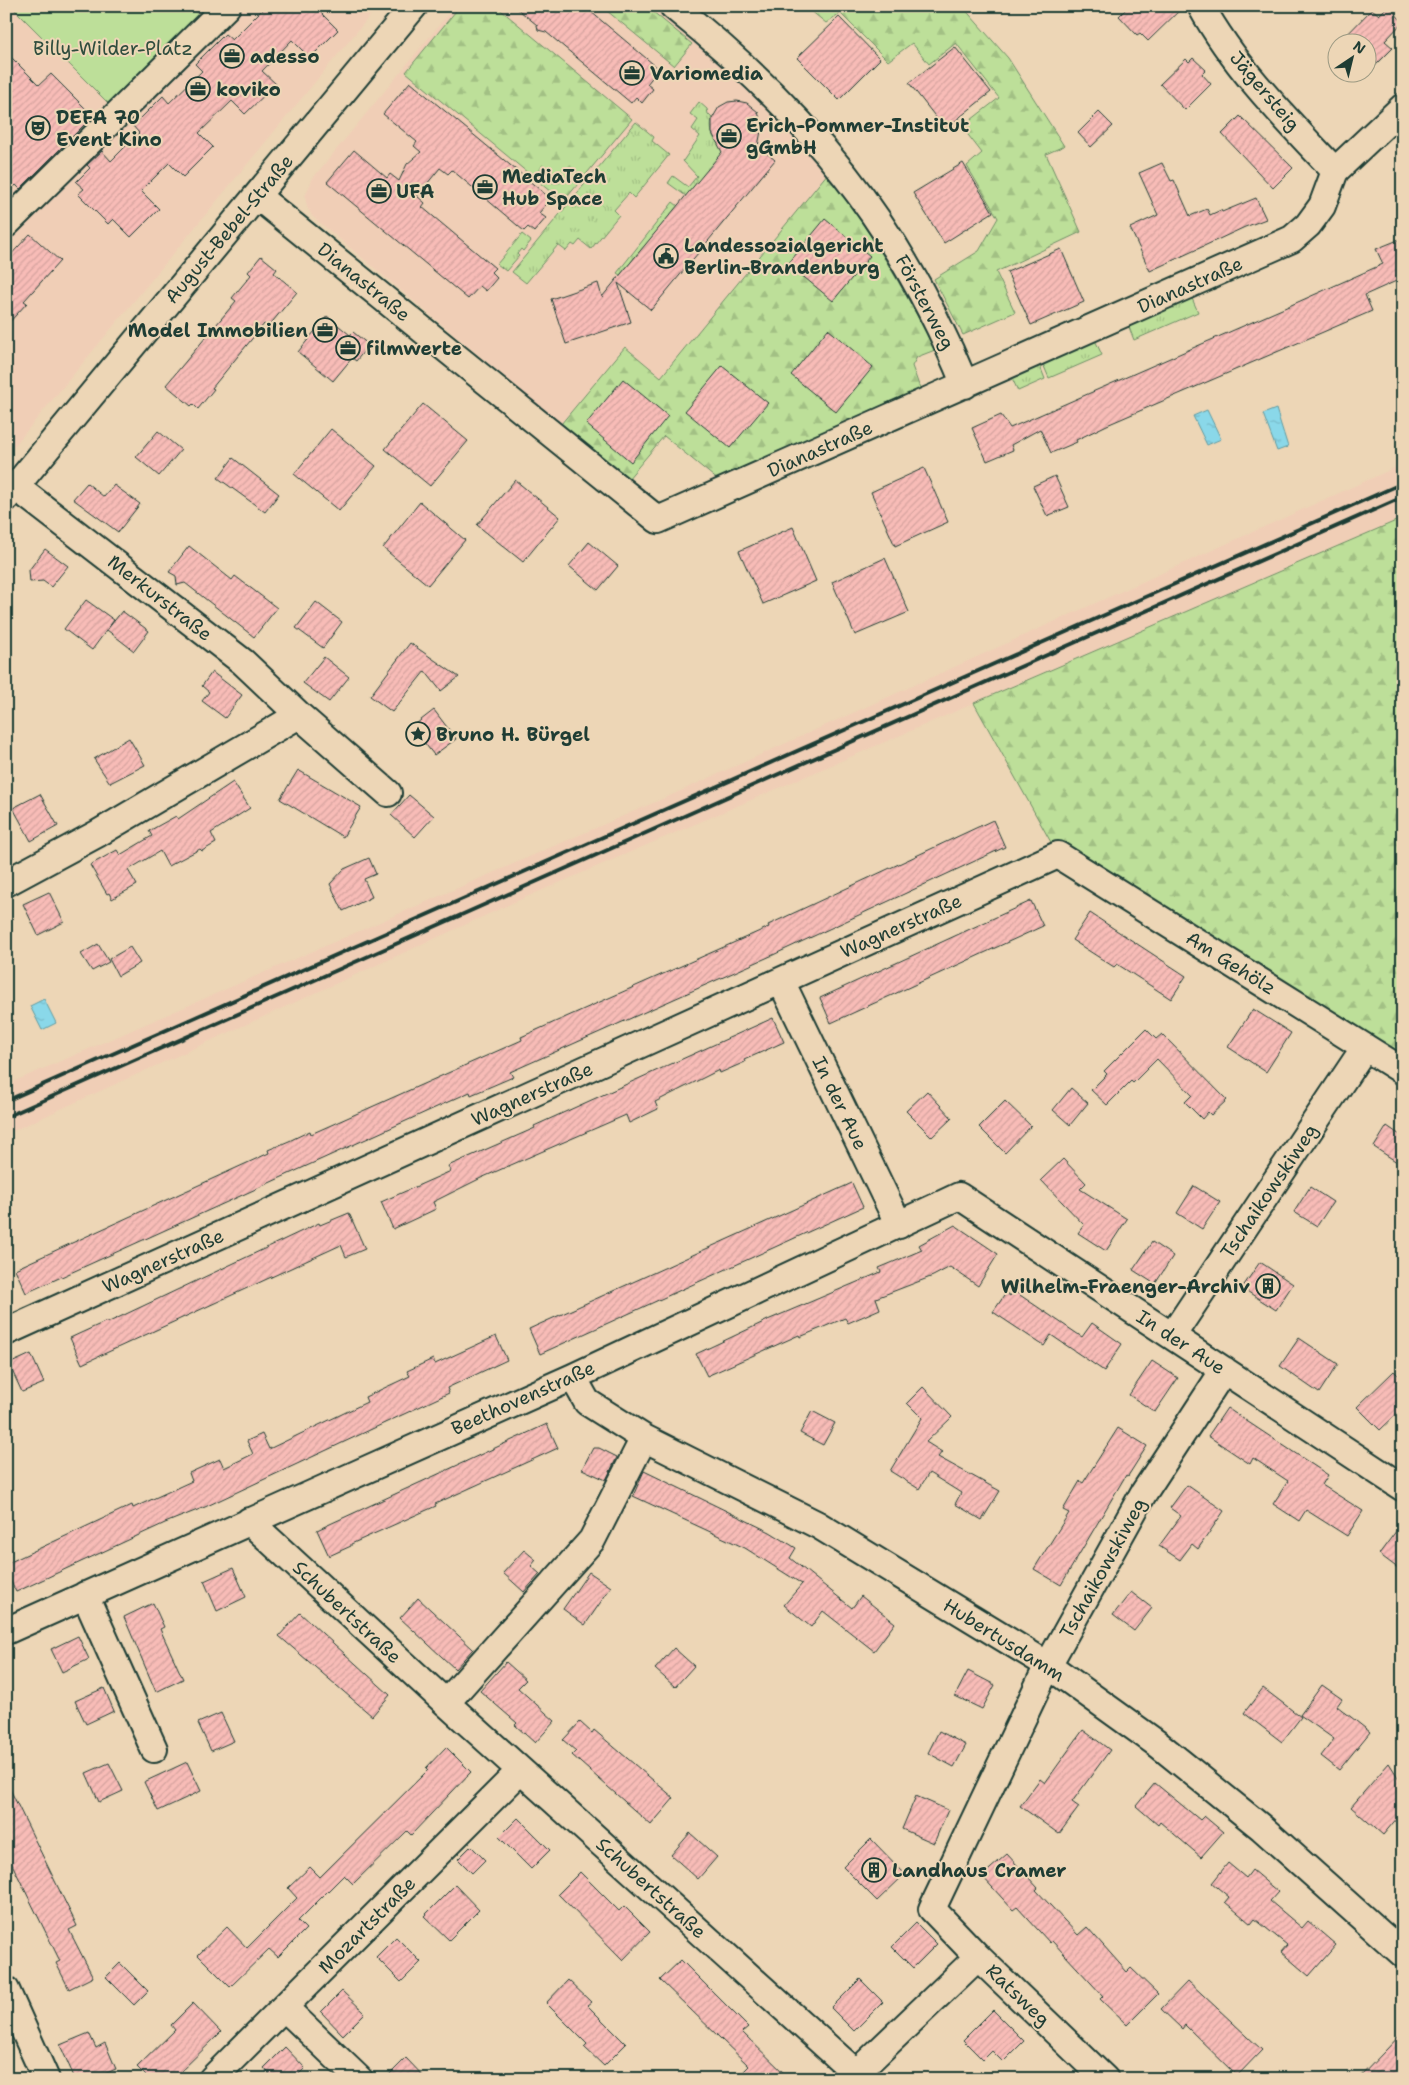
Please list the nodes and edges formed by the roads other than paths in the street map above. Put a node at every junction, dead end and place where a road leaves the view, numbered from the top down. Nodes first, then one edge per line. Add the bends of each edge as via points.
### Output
1 (227, 6) edge
2 (414, 6) edge
3 (674, 6) edge
4 (1201, 6) edge
5 (1403, 107) edge
6 (1335, 171) junction
7 (257, 196) junction
8 (6, 224) edge
9 (965, 385) junction
10 (11, 492) edge
11 (299, 715) junction
12 (388, 793) dead end
13 (1058, 855) joint
14 (6, 883) edge
15 (781, 981) junction
16 (1365, 1046) junction
17 (1403, 1071) edge
18 (959, 1196) joint
19 (899, 1225) junction
20 (6, 1332) edge
21 (1172, 1336) junction
22 (1224, 1370) junction
23 (573, 1377) junction
24 (644, 1438) junction
25 (1403, 1488) edge
26 (249, 1521) junction
27 (85, 1595) junction
28 (6, 1631) edge
29 (1048, 1665) junction
30 (446, 1703) junction
31 (154, 1749) dead end
32 (520, 1771) junction
33 (932, 1909) joint
34 (1403, 1954) edge
35 (978, 1957) junction
36 (6, 1990) edge
37 (285, 2008) junction
38 (853, 2076) edge
39 (46, 2079) edge
40 (212, 2079) edge
41 (359, 2079) edge
42 (1105, 2079) edge

1 - 8 street
2 - 7 street, August-Bebel-Straße
3 - 9 street, Försterweg via 752,72 840,167 917,282
4 - 6 street, Jägersteig via 1221,38 1277,110
5 - 6 street, Dianastraße
6 - 9 street, Dianastraße via 1322,206 1292,239
7 - 9 street, Dianastraße via 658,520
7 - 10 street, August-Bebel-Straße
10 - 11 street, Merkurstraße via 243,662
11 - 12 street, Merkurstraße
11 - 14 street via 97,834
13 - 15 street, Wagnerstraße
13 - 16 street, Am Gehölz
15 - 19 street, In der Aue
15 - 20 street, Wagnerstraße
16 - 17 street, Am Gehölz
16 - 21 street, Tschaikowskiweg
18 - 19 street, Beethovenstraße
18 - 21 street, In der Aue
19 - 23 street, Beethovenstraße
21 - 22 street, In der Aue
22 - 25 street, In der Aue
22 - 29 street, Tschaikowskiweg via 1143,1494
23 - 24 street, Hubertusdamm via 587,1402
23 - 26 street, Beethovenstraße
24 - 29 street, Hubertusdamm via 818,1525
24 - 30 street via 592,1540
26 - 27 street, Beethovenstraße
26 - 30 street, Schubertstraße
27 - 28 street, Beethovenstraße
27 - 31 street
29 - 33 street, Tschaikowskiweg
29 - 34 street, Hubertusdamm via 1159,1745 1262,1828
30 - 32 street, Schubertstraße
32 - 37 street, Mozartstraße
32 - 38 street, Schubertstraße
33 - 35 street, Ratsweg
35 - 38 street
35 - 42 street, Ratsweg
36 - 39 street
37 - 40 street, Mozartstraße
37 - 41 street

